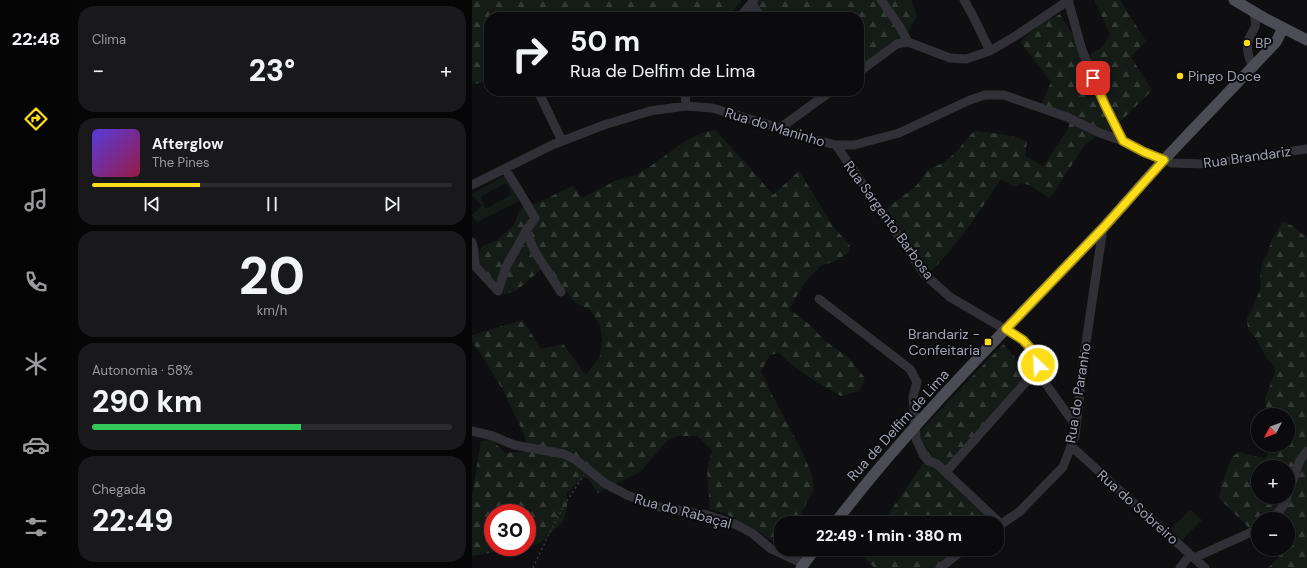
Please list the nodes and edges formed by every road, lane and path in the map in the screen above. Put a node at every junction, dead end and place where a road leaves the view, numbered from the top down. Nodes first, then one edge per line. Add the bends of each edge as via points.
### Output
1 (881, 0) edge
2 (964, 0) edge
3 (1068, 0) edge
4 (1234, 0) edge
5 (753, 2) edge
6 (744, 12) edge
7 (758, 12) edge
8 (1254, 13) junction
9 (1283, 28) junction
10 (1307, 40) edge
11 (908, 42) junction
12 (990, 51) junction
13 (1253, 67) junction
14 (864, 68) edge
15 (540, 96) edge
16 (685, 96) edge
17 (817, 96) edge
18 (686, 106) junction
19 (780, 128) junction
20 (562, 141) junction
21 (1123, 141) junction
22 (836, 146) junction
23 (1307, 150) edge
24 (1164, 160) junction
25 (505, 169) junction
26 (472, 185) edge
27 (1103, 228) junction
28 (526, 231) junction
29 (472, 242) edge
30 (561, 292) dead end
31 (819, 299) dead end
32 (1006, 329) junction
33 (1040, 370) junction
34 (1076, 426) junction
35 (915, 427) junction
36 (472, 431) edge
37 (1071, 446) junction
38 (1307, 451) edge
39 (588, 469) junction
40 (946, 472) junction
41 (1295, 474) edge
42 (840, 516) edge
43 (990, 516) edge
44 (1004, 522) edge
45 (1251, 532) edge
46 (810, 556) edge
47 (955, 556) edge
48 (1192, 556) junction
49 (802, 566) edge
50 (533, 568) edge
51 (940, 568) edge
52 (1180, 568) edge
53 (1205, 568) edge

1 - 11 street
2 - 12 street
3 - 12 street
3 - 21 street via 1082,50
4 - 8 main road
5 - 6 street
5 - 7 street
8 - 9 main road
8 - 13 street via 1255,28 1248,42 1247,54
9 - 10 main road
9 - 13 main road, Rua de Delfim de Lima via 1276,42
11 - 12 street via 950,58 966,59
11 - 14 street via 897,44
13 - 24 main road, Rua de Delfim de Lima
15 - 20 street
16 - 18 street
17 - 19 street
18 - 19 street, Rua do Maninho via 712,108
18 - 20 street, Rua do Maninho via 650,111
19 - 22 street, Rua do Maninho
20 - 25 street, Rua do Maninho
21 - 22 street, Rua do Maninho via 1067,117 1004,95 970,100 899,133 854,145
21 - 24 street, Rua do Maninho
22 - 32 street, Rua Sargento Barbosa via 925,275 950,297
23 - 24 street, Rua Brandariz via 1206,164 1172,163
24 - 27 main road, Rua de Delfim de Lima
25 - 26 street, Rua do Maninho
25 - 28 street via 535,218
27 - 32 main road, Rua de Delfim de Lima
27 - 34 street, Rua do Paranho
28 - 29 street via 506,267 498,291 475,266
28 - 30 street via 535,252
31 - 35 street via 910,369 917,382 913,397
32 - 33 street, Rua Sargento Barbosa via 1023,340 1034,352
32 - 35 main road, Rua de Delfim de Lima
33 - 34 street, Rua Sargento Barbosa via 1043,380
33 - 40 street via 1024,384
34 - 37 street, Rua do Paranho
35 - 40 street via 916,439 924,456
35 - 42 main road, Rua de Delfim de Lima via 872,474
36 - 39 street, Rua do Rabaçal via 514,445 564,454
37 - 44 street, Rua do Paranho via 1063,467 1019,512
37 - 48 street, Rua do Sobreiro
38 - 41 street via 1300,460
39 - 49 street, Rua do Rabaçal via 606,484 627,495 660,507 707,515 735,524 752,533 771,549
39 - 50 path via 565,504
40 - 43 street
45 - 48 street
46 - 49 main road
47 - 51 street
48 - 52 street
48 - 53 street, Rua do Sobreiro

